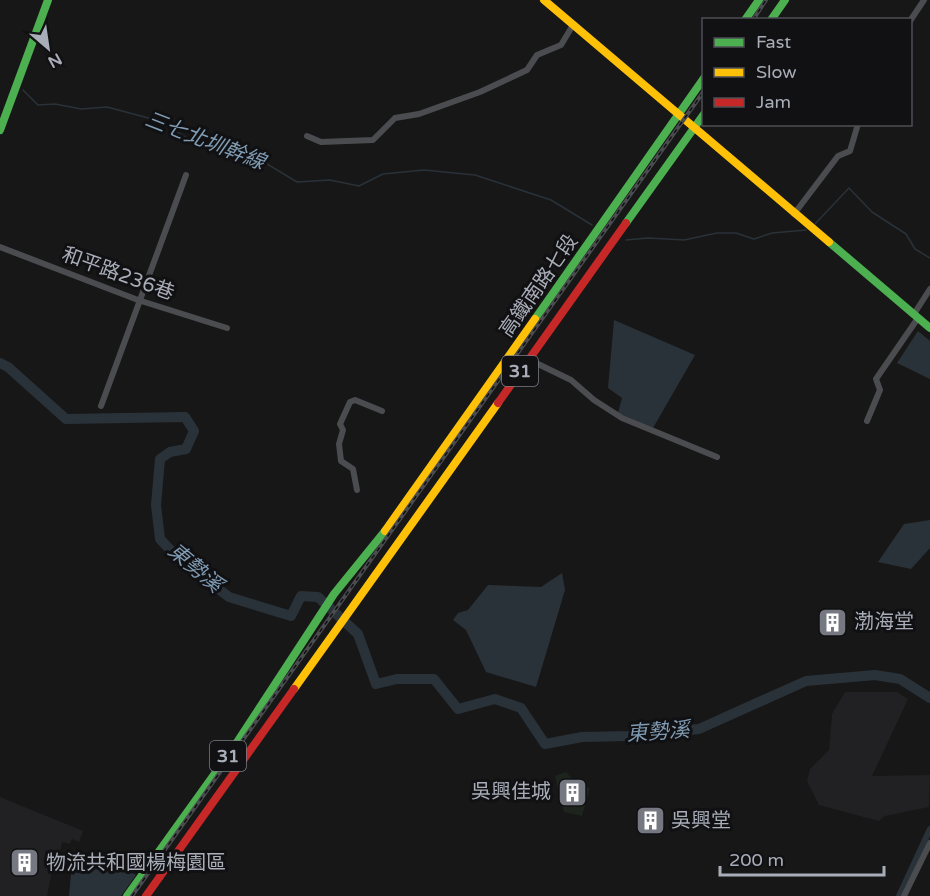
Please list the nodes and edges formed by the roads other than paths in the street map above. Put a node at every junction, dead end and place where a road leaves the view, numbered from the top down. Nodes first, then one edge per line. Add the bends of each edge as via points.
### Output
1 (48, 0) edge
2 (544, 0) edge
3 (759, 0) edge
4 (785, 0) edge
5 (924, 0) edge
6 (746, 18) edge
7 (772, 18) edge
8 (912, 18) edge
9 (573, 25) junction
10 (702, 81) edge
11 (677, 115) junction
12 (702, 117) edge
13 (857, 126) edge
14 (693, 128) junction
15 (0, 130) edge
16 (307, 136) dead end
17 (186, 175) dead end
18 (794, 214) junction
19 (0, 247) edge
20 (930, 289) edge
21 (138, 300) junction
22 (916, 316) junction
23 (930, 327) edge
24 (226, 328) dead end
25 (538, 364) dead end
26 (100, 406) dead end
27 (382, 411) dead end
28 (867, 422) dead end
29 (717, 457) dead end
30 (357, 490) dead end
31 (930, 843) edge
32 (127, 896) edge
33 (146, 896) edge
34 (904, 896) edge

1 - 15 main road
2 - 9 main road
3 - 6 main road
4 - 7 main road
5 - 8 street
9 - 11 main road
9 - 16 street via 561,45 537,55 527,70 429,111 394,118 373,140 321,142
10 - 11 main road, 高鐵南路七段 / 31
11 - 14 main road
11 - 32 main road, 高鐵南路七段 / 31 via 538,317 323,611 241,737
12 - 14 main road, 高鐵南路七段 / 31
13 - 18 street via 850,151 838,156
14 - 18 main road
14 - 33 main road, 高鐵南路七段 / 31 via 565,304 373,585
17 - 21 street
18 - 22 main road
19 - 21 street, 和平路236巷
20 - 22 street
21 - 24 street, 和平路236巷
21 - 26 street
22 - 23 main road
22 - 28 street via 876,379 880,390
25 - 29 street via 571,380 622,418
27 - 30 street via 355,400 350,402 340,424 341,461 352,469
31 - 34 street

